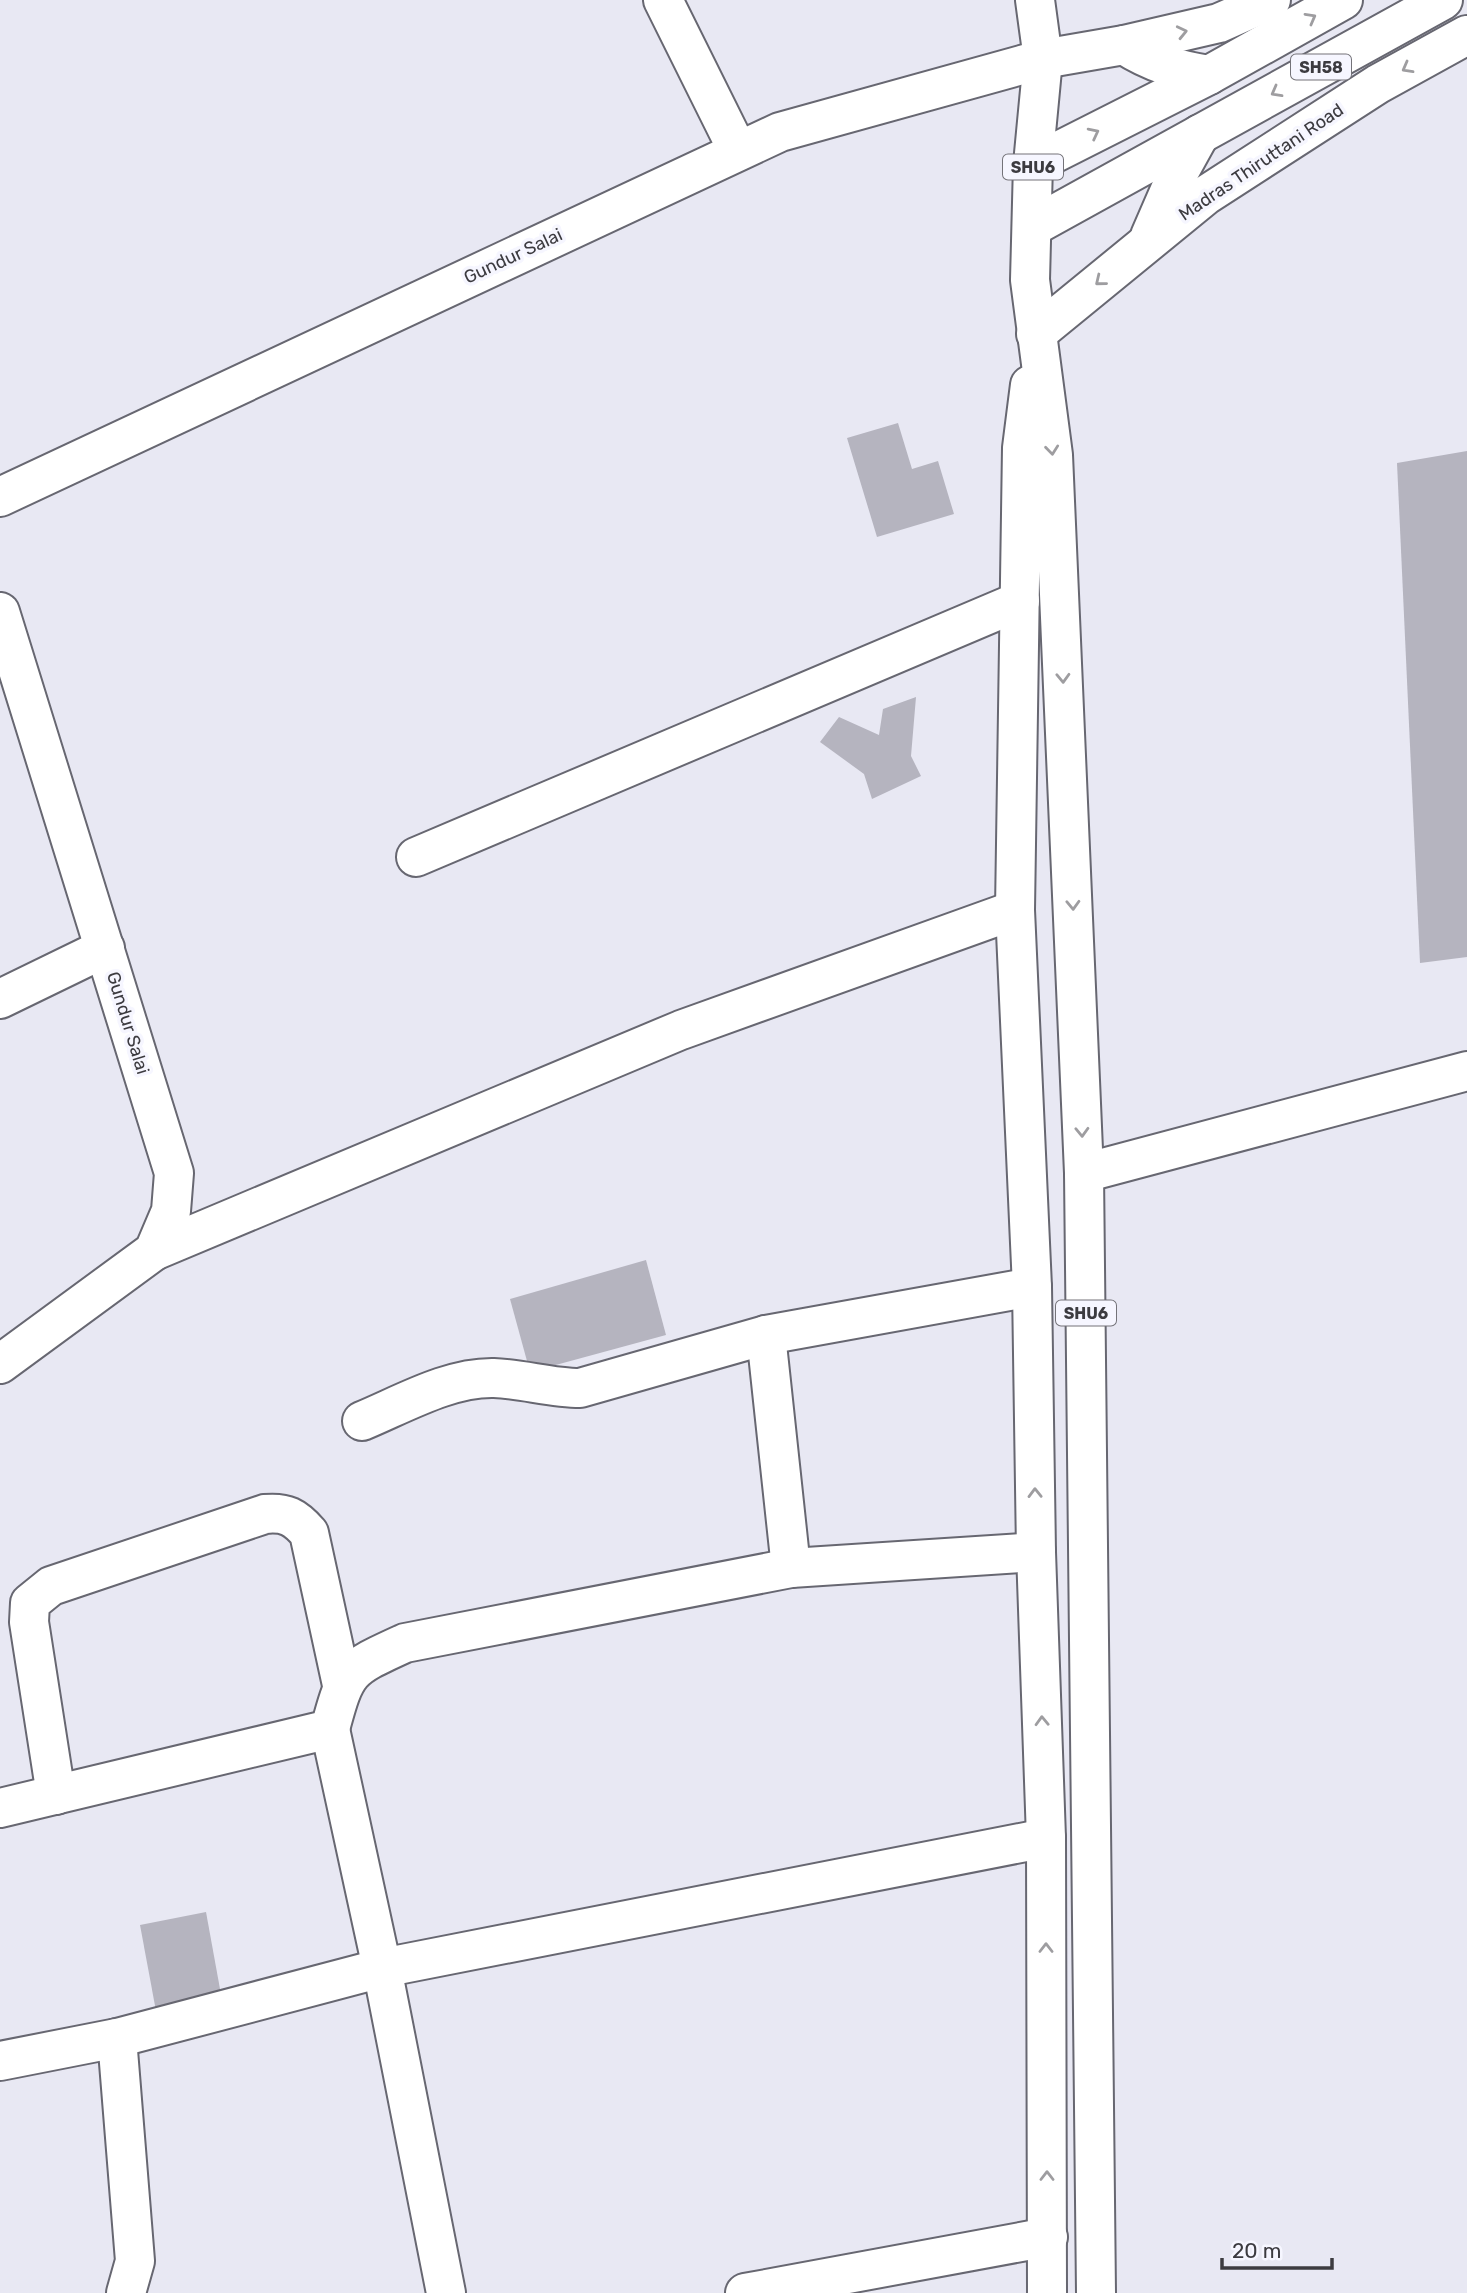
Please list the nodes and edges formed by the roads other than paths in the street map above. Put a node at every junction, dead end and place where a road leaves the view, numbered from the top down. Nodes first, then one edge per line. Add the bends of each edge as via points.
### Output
1 (663, 0) edge
2 (1035, 0) edge
3 (1272, 0) edge
4 (1343, 0) edge
5 (1443, 0) edge
6 (1467, 35) edge
7 (1124, 45) junction
8 (1043, 59) junction
9 (1209, 75) junction
10 (1200, 134) junction
11 (738, 151) junction
12 (1033, 164) junction
13 (1032, 228) junction
14 (1147, 243) junction
15 (1036, 334) junction
16 (0, 497) edge
17 (1020, 601) junction
18 (2, 624) edge
19 (416, 856) dead end
20 (1015, 910) junction
21 (105, 948) junction
22 (0, 999) edge
23 (1467, 1071) edge
24 (1084, 1173) junction
25 (154, 1251) junction
26 (1032, 1287) junction
27 (766, 1335) junction
28 (0, 1364) edge
29 (362, 1421) dead end
30 (1036, 1552) junction
31 (791, 1568) junction
32 (342, 1685) junction
33 (330, 1729) junction
34 (56, 1795) junction
35 (0, 1808) edge
36 (1046, 1838) junction
37 (382, 1968) junction
38 (117, 2038) junction
39 (0, 2061) edge
40 (1048, 2236) junction
41 (126, 2293) edge
42 (446, 2293) edge
43 (745, 2293) edge
44 (1047, 2293) edge
45 (1096, 2293) edge

1 - 11 street
2 - 8 street, SHU6
7 -> 3 street, Gundur Salai via 1219,23
9 -> 4 street, SH58
5 -> 10 street, SH58
6 -> 14 street, Madras Thiruttani Road via 1378,84 1217,187
7 - 8 street, Gundur Salai
7 - 9 street via 1174,69
8 - 11 street, Gundur Salai via 780,132
8 - 12 street, SHU6
12 -> 9 street, SH58
10 - 13 street, SH58
10 - 14 street
11 - 16 street, Gundur Salai
12 - 13 street, SHU6
13 - 15 street, SHU6 via 1030,280
14 -> 15 street, Madras Thiruttani Road
15 - 17 street, SHU6 via 1022,448
15 -> 24 street, SHU6 via 1053,455
17 - 19 street
17 - 20 street, SHU6
18 - 21 street, Gundur Salai
20 - 25 street via 681,1030
20 - 26 street, SHU6
21 - 22 street
21 - 25 street, Gundur Salai via 174,1173 171,1211
23 - 24 street
24 - 45 street, SHU6
25 - 28 street
26 - 27 street
30 -> 26 street, SHU6
27 - 29 street via 580,1388 492,1378 460,1381
27 - 31 street
30 - 31 street
36 -> 30 street, SHU6
31 - 32 street via 405,1643 354,1670
32 - 33 street
32 - 34 street via 309,1533 297,1519 281,1512 51,1586 30,1603 29,1622
33 - 34 street
33 - 37 street
34 - 35 street
36 - 37 street
40 -> 36 street, SHU6
37 - 38 street
37 - 42 street
38 - 39 street
38 - 41 street via 135,2261
40 - 43 street
40 - 44 street, SHU6

